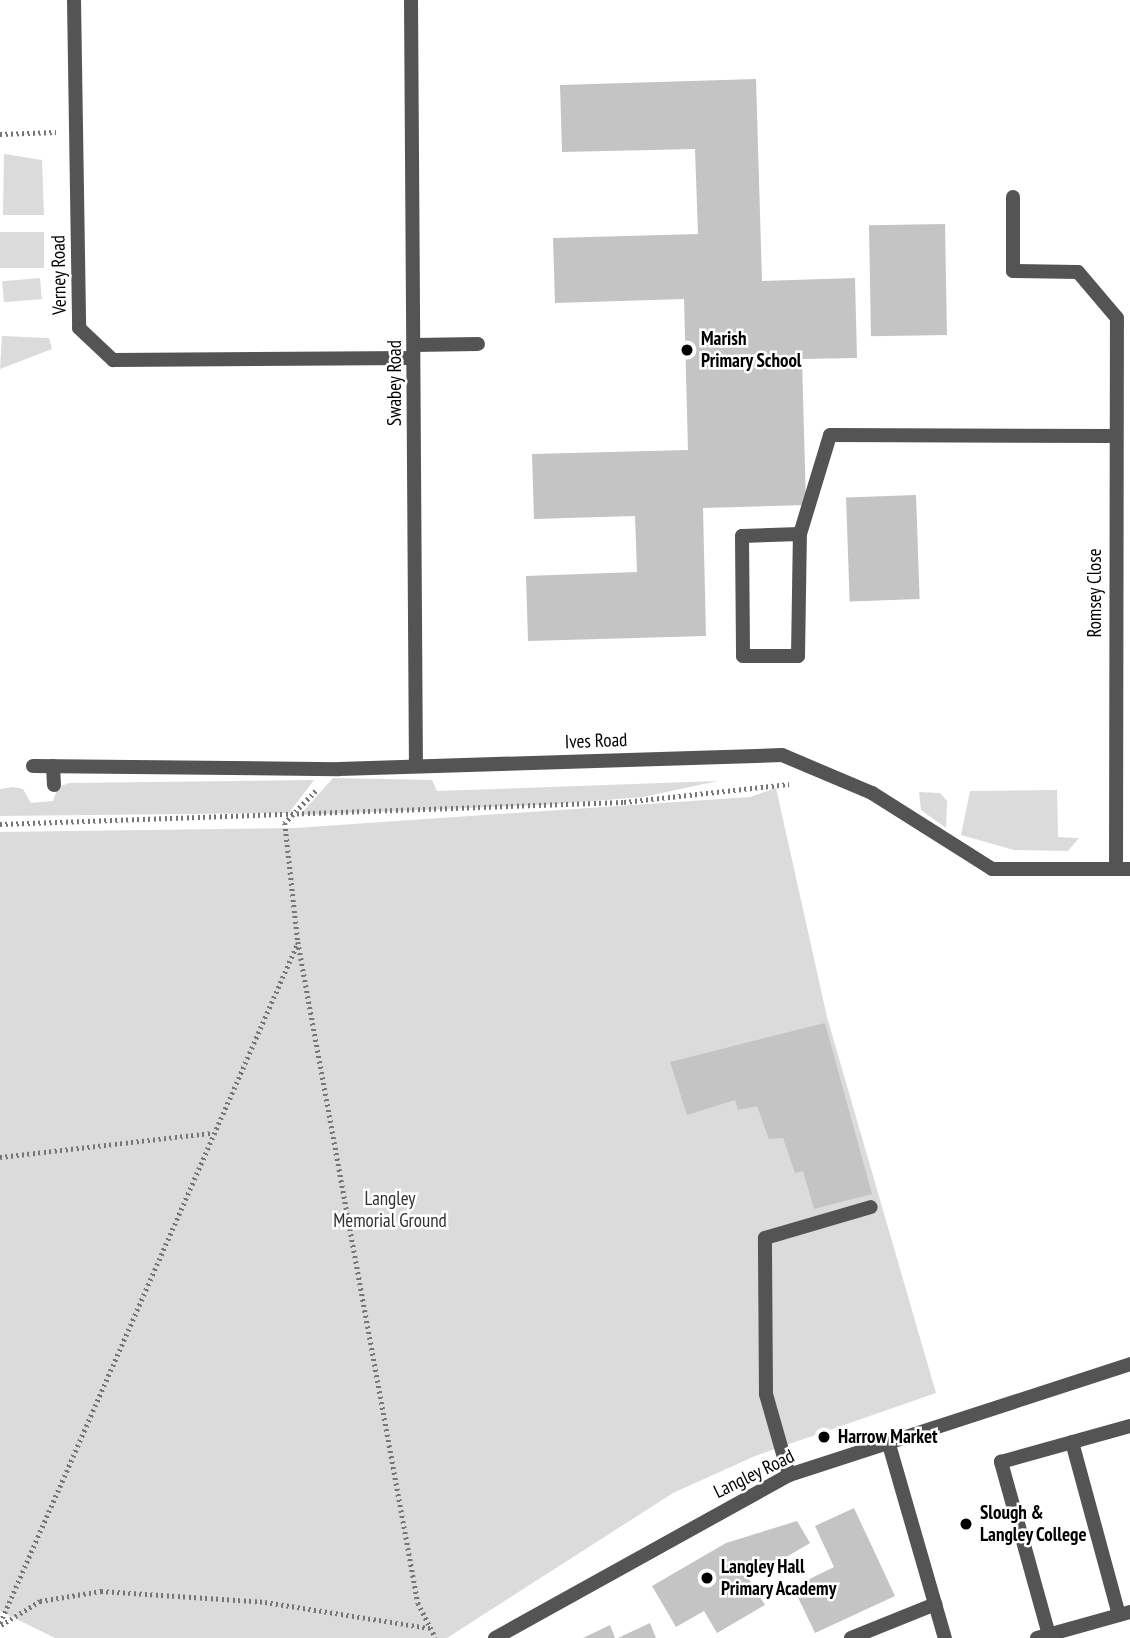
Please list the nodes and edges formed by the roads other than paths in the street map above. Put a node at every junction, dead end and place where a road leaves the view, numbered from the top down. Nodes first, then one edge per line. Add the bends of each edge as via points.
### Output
1 (74, 0) edge
2 (411, 0) edge
3 (1013, 197) dead end
4 (478, 344) dead end
5 (414, 352) junction
6 (1113, 436) junction
7 (800, 534) junction
8 (33, 766) dead end
9 (53, 766) junction
10 (416, 766) junction
11 (54, 785) dead end
12 (1123, 869) edge
13 (871, 1207) dead end
14 (1130, 1364) edge
15 (1130, 1426) edge
16 (888, 1441) junction
17 (1072, 1442) junction
18 (789, 1475) junction
19 (935, 1604) junction
20 (1124, 1614) edge
21 (1043, 1636) edge
22 (495, 1638) edge
23 (850, 1638) edge
24 (945, 1638) edge

1 - 5 street, Verney Road via 79,328 113,360
2 - 5 street, Swabey Road
3 - 6 street, Romsey Close via 1013,271 1078,272 1116,318
4 - 5 street, Verney Road
5 - 10 street, Swabey Road
6 - 7 street via 830,435
6 - 12 street, Romsey Close
7 - 7 street via 798,656 743,656 743,536
8 - 9 street, Ives Road
9 - 10 street, Ives Road
9 - 11 street
10 - 12 street, Ives Road via 782,755 838,778 992,869
13 - 18 street via 765,1238 766,1394
14 - 16 street, Langley Road
15 - 17 street
16 - 18 street, Langley Road
16 - 19 street
17 - 20 street
17 - 21 street via 1001,1462
18 - 22 street, Langley Road
19 - 23 street
19 - 24 street
20 - 21 street

